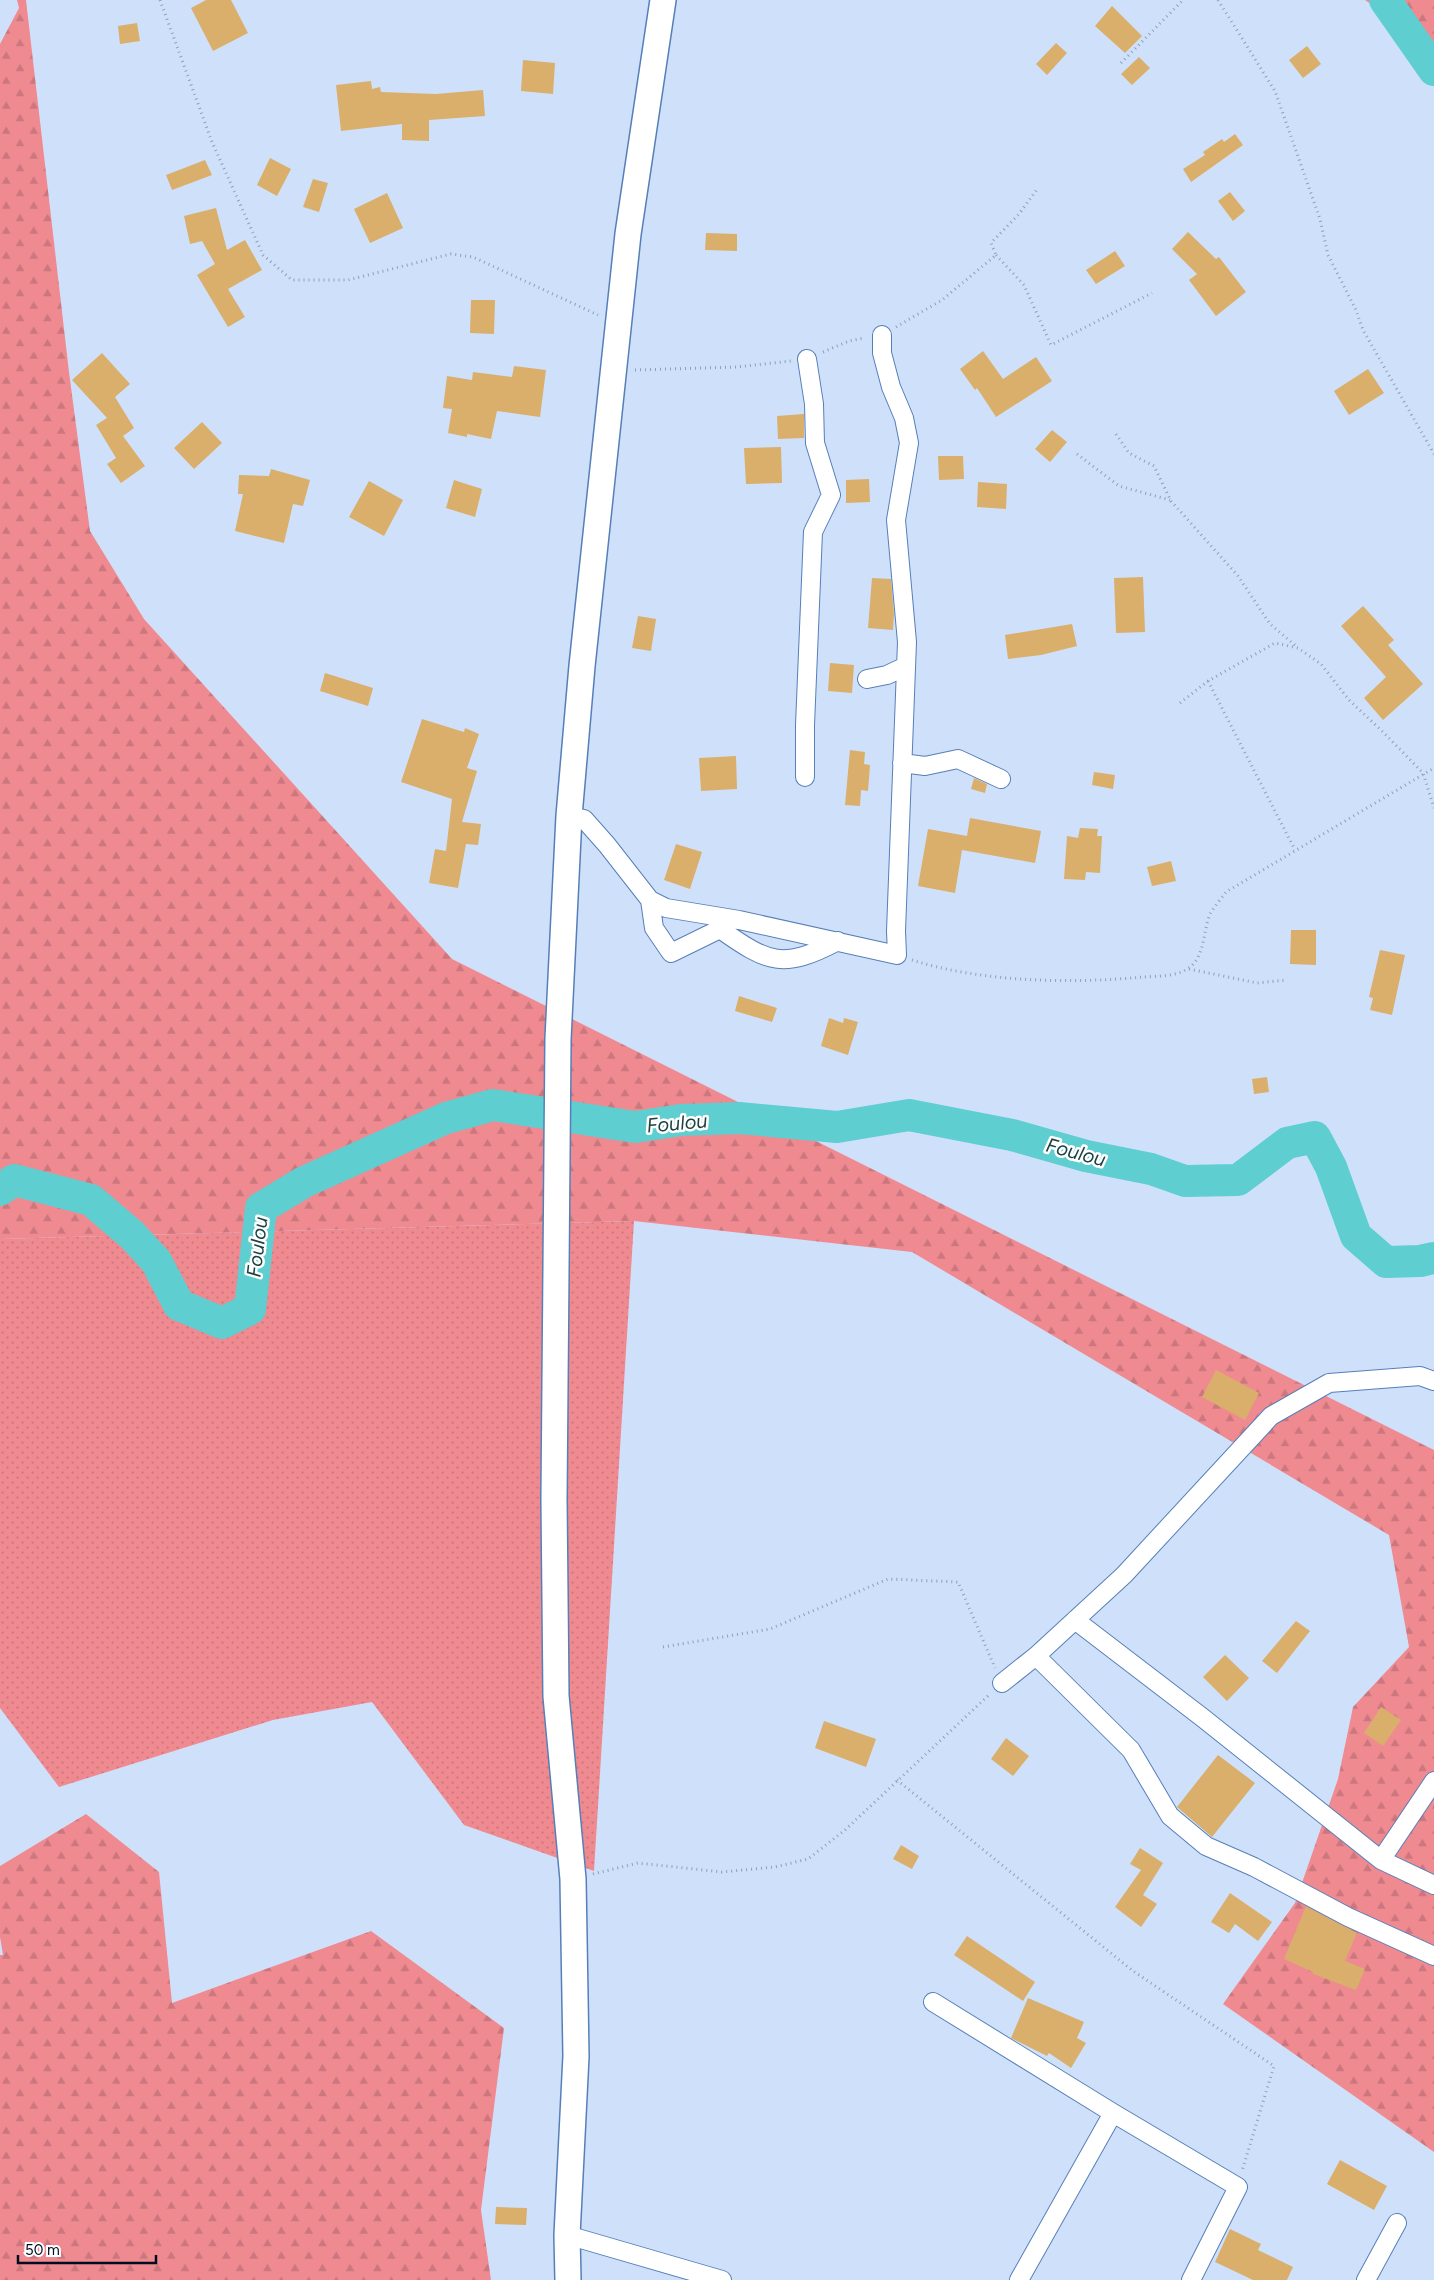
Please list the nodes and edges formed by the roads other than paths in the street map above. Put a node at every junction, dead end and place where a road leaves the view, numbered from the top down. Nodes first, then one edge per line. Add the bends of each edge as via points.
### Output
1 (663, 0) edge
2 (882, 334) road end
3 (807, 359) road end
4 (906, 666) junction
5 (867, 679) dead end
6 (902, 763) junction
7 (805, 777) dead end
8 (1001, 779) dead end
9 (570, 816) junction
10 (650, 900) junction
11 (838, 941) junction
12 (1434, 1381) edge
13 (1075, 1620) junction
14 (1036, 1656) junction
15 (1002, 1683) road end
16 (1434, 1781) edge
17 (1381, 1860) junction
18 (1434, 1885) edge
19 (1434, 1956) edge
20 (933, 2002) dead end
21 (1113, 2114) junction
22 (1397, 2223) dead end
23 (567, 2235) junction
24 (568, 2280) edge
25 (722, 2280) edge
26 (1019, 2280) edge
27 (1192, 2280) edge
28 (1366, 2280) edge

1 - 9 street via 628,234 582,666
2 - 4 street via 882,353 904,418 908,443 896,520 907,642
3 - 7 street via 814,404 815,442 831,495 813,532
4 - 5 street via 887,675
4 - 6 street
6 - 8 street via 924,766 958,759
6 - 11 street via 897,955
9 - 10 street via 584,819
9 - 23 street via 558,1039 554,1490 556,1696 573,1879 576,2056
10 - 11 street via 666,908
10 - 11 street via 654,928 671,953 720,929 753,952 778,960 813,954
12 - 13 street via 1420,1376 1329,1383 1271,1416 1124,1575
13 - 14 street
13 - 17 street
14 - 15 street
14 - 19 street via 1131,1750 1170,1816 1206,1846
16 - 17 street
17 - 18 street
20 - 21 street
21 - 26 street
21 - 27 street via 1238,2186
22 - 28 street
23 - 24 street
23 - 25 street

